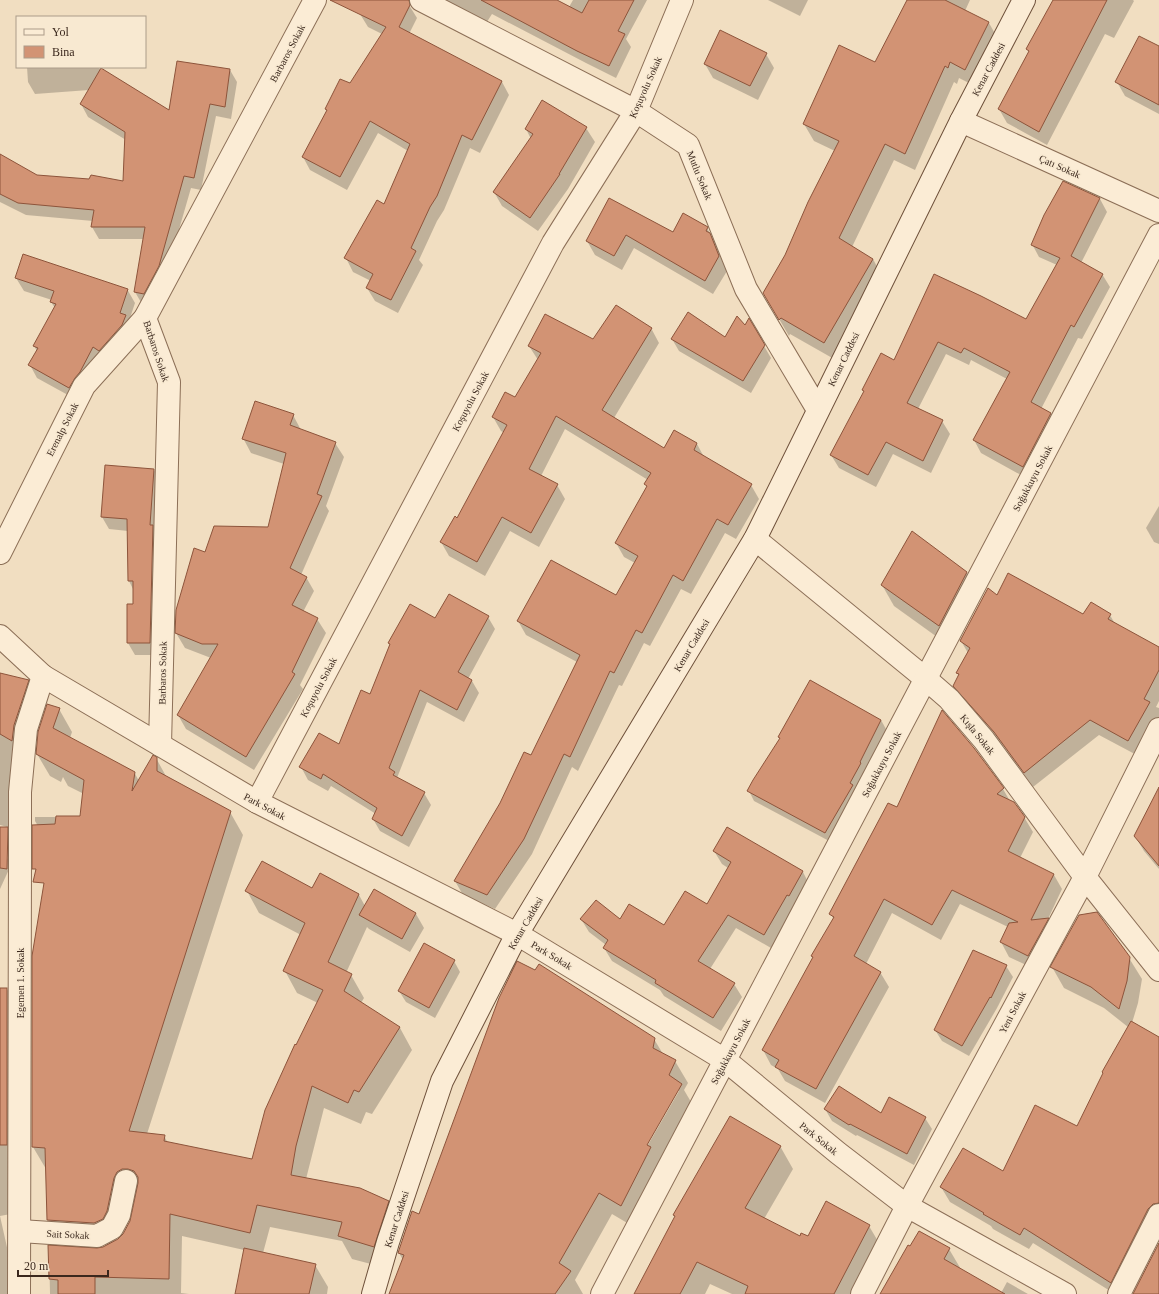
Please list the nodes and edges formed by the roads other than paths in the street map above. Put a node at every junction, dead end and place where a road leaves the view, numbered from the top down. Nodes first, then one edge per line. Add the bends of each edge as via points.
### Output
1 (315, 0) edge
2 (421, 0) edge
3 (682, 0) edge
4 (1024, 0) edge
5 (636, 111) junction
6 (960, 121) junction
7 (1159, 211) edge
8 (1159, 235) edge
9 (145, 318) junction
10 (818, 410) junction
11 (755, 539) junction
12 (0, 553) edge
13 (0, 636) edge
14 (44, 676) junction
15 (926, 678) junction
16 (1159, 729) edge
17 (160, 745) junction
18 (257, 802) junction
19 (1085, 877) junction
20 (517, 934) junction
21 (1159, 970) edge
22 (725, 1060) junction
23 (9, 1153) edge
24 (126, 1181) dead end
25 (907, 1206) junction
26 (1159, 1215) edge
27 (20, 1231) junction
28 (19, 1294) edge
29 (373, 1294) edge
30 (602, 1294) edge
31 (862, 1294) edge
32 (1065, 1294) edge
33 (1119, 1294) edge

1 - 9 street, Barbaros Sokak
2 - 5 street, Mutlu Sokak
3 - 5 street, Koşuyolu Sokak
4 - 6 street, Kenar Caddesi
5 - 10 street, Mutlu Sokak via 688,145 746,289
5 - 18 street, Koşuyolu Sokak via 553,243
6 - 7 street, Çatı Sokak
6 - 10 street, Kenar Caddesi
8 - 15 street, Soğukkuyu Sokak
9 - 12 street, Erenalp Sokak via 84,386
9 - 17 street, Barbaros Sokak via 169,382
10 - 11 street, Kenar Caddesi
11 - 15 street, Kışla Sokak
11 - 20 street, Kenar Caddesi
13 - 14 street, Park Sokak
14 - 17 street, Park Sokak
14 - 23 street, Egemen 1. Sokak via 26,729 20,792
15 - 19 street, Kışla Sokak via 949,699 984,740
15 - 22 street, Soğukkuyu Sokak
16 - 19 street, Yeni Sokak
17 - 18 street, Park Sokak
18 - 20 street, Park Sokak
19 - 21 street, Kışla Sokak
19 - 25 street, Yeni Sokak
20 - 22 street, Park Sokak
20 - 29 street, Kenar Caddesi via 442,1081
22 - 25 street, Park Sokak
22 - 30 street, Soğukkuyu Sokak
23 - 27 street, Egemen 1. Sokak
24 - 27 street, Sait Sokak via 119,1215 112,1228 97,1236
25 - 31 street, Yeni Sokak
25 - 32 street, Park Sokak
26 - 33 street
27 - 28 street, Egemen 1. Sokak

